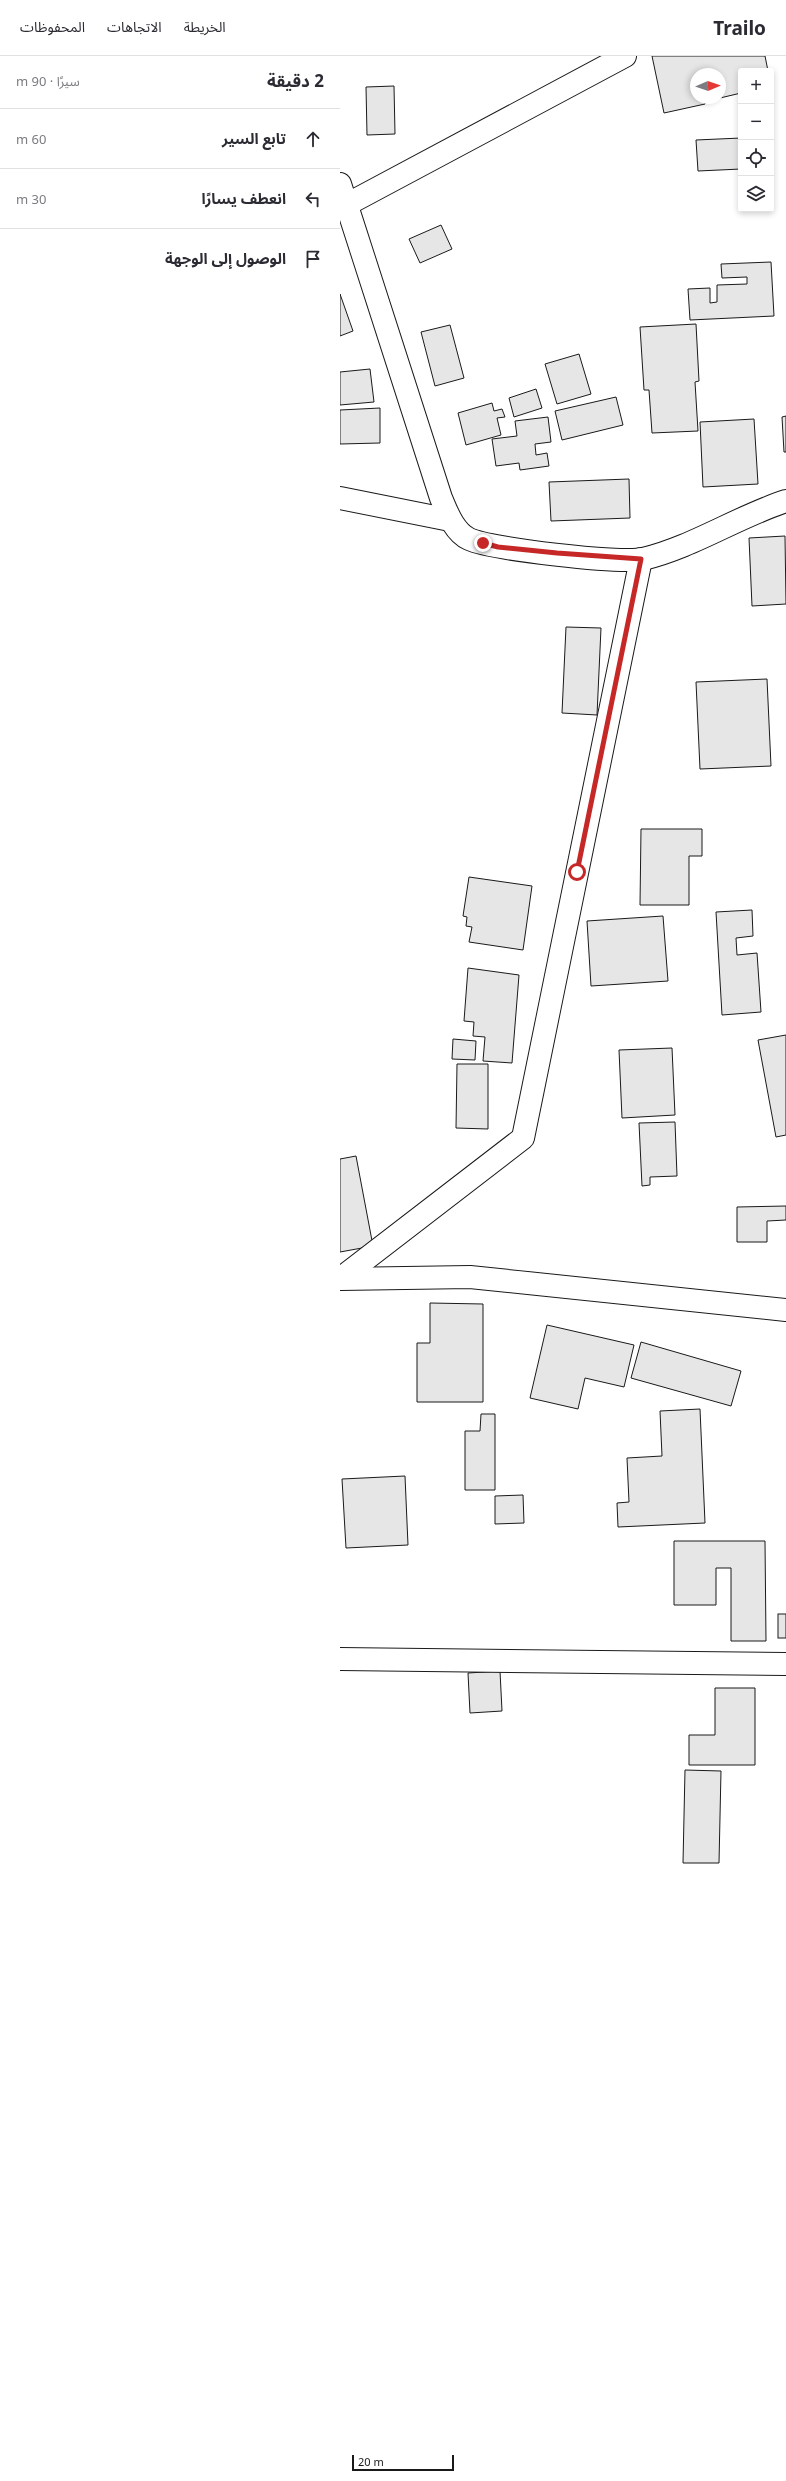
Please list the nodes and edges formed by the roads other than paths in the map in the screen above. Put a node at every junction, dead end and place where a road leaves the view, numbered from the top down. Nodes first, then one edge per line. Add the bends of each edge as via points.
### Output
1 (625, 56) edge
2 (343, 194) edge
3 (340, 498) edge
4 (786, 501) edge
5 (450, 520) junction
6 (641, 559) junction
7 (340, 1279) edge
8 (786, 1310) edge
9 (340, 1659) edge
10 (786, 1664) edge

1 - 2 street
2 - 5 street
3 - 5 street
4 - 6 street via 668,551
5 - 6 street via 468,539 498,547 616,559
6 - 7 street via 523,1138
7 - 8 street via 470,1277
9 - 10 street

